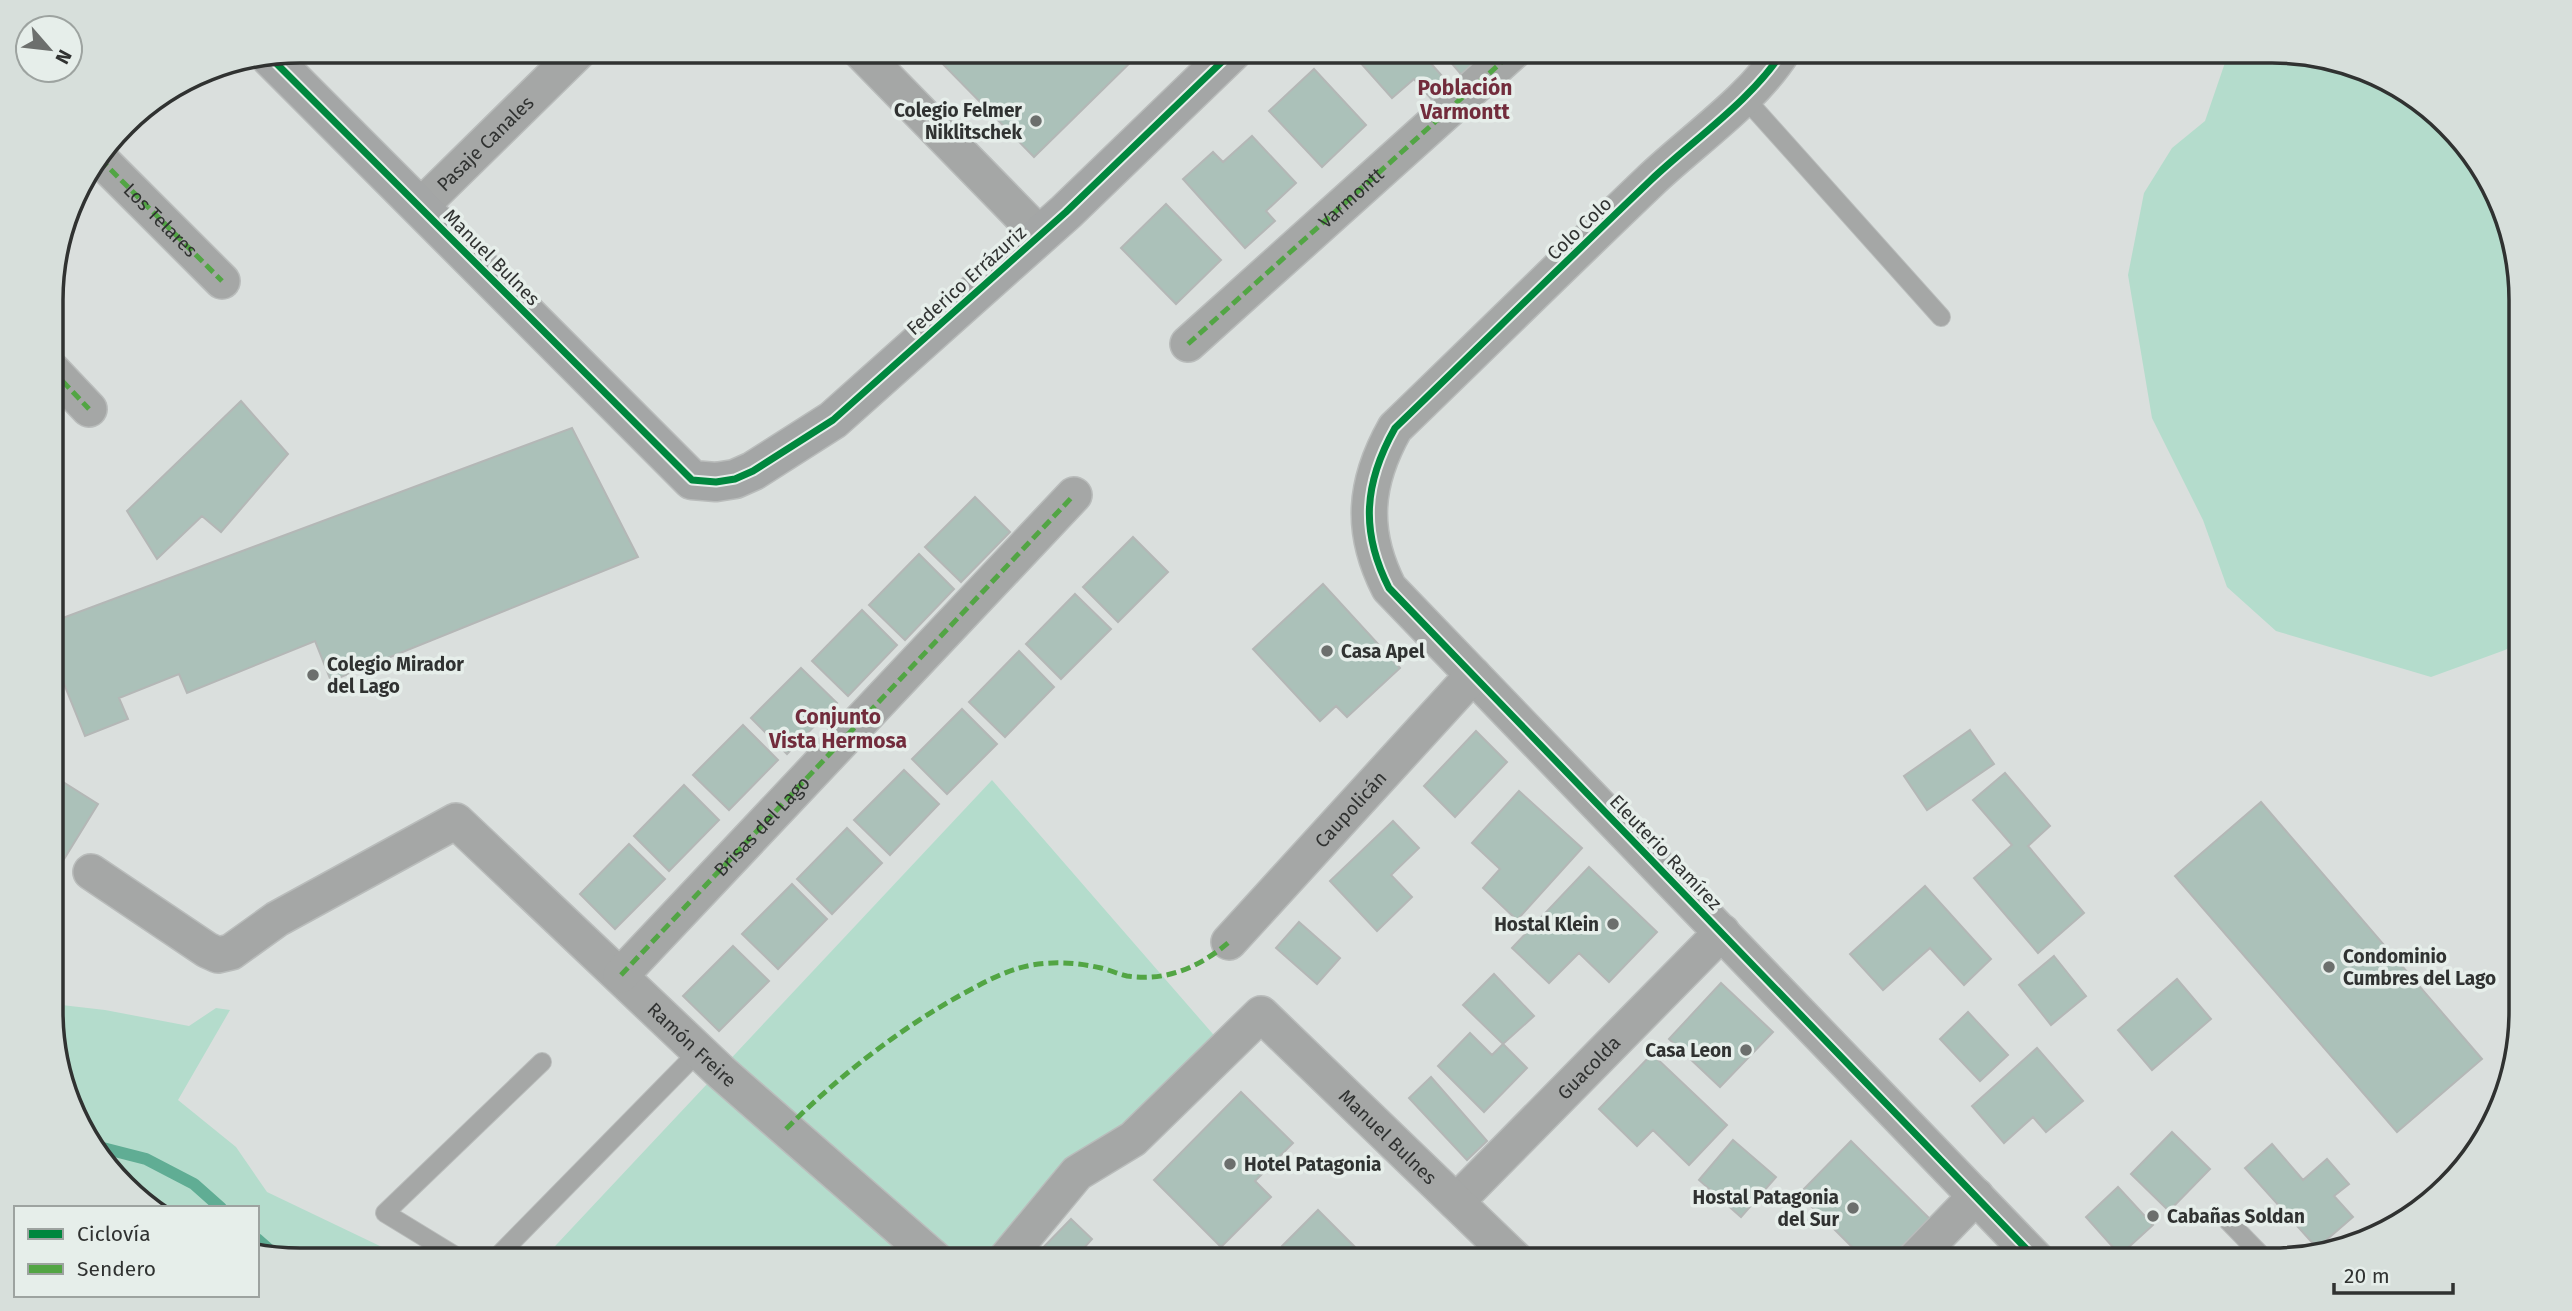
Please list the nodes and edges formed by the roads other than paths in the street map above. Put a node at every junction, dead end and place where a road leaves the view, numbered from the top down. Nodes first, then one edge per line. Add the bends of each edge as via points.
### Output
1 (1500, 63) edge
2 (1775, 63) edge
3 (566, 64) edge
4 (872, 64) edge
5 (1220, 64) edge
6 (278, 65) edge
7 (1743, 96) junction
8 (106, 165) edge
9 (420, 207) junction
10 (1040, 235) junction
11 (222, 281) dead end
12 (1941, 317) dead end
13 (1188, 344) dead end
14 (64, 383) edge
15 (89, 409) dead end
16 (1395, 428) joint
17 (692, 480) joint
18 (1074, 495) dead end
19 (1473, 675) junction
20 (91, 872) dead end
21 (1723, 932) junction
22 (1229, 942) dead end
23 (621, 975) junction
24 (699, 1051) junction
25 (542, 1062) dead end
26 (1976, 1196) junction
27 (1456, 1202) junction
28 (2228, 1220) dead end
29 (1503, 1247) edge
30 (1926, 1247) edge
31 (2025, 1247) edge
32 (2254, 1247) edge
33 (442, 1248) edge
34 (506, 1248) edge
35 (922, 1248) edge
36 (1015, 1248) edge

1 - 13 street, Varmontt
2 - 7 street, Colo Colo
3 - 9 street, Pasaje Canales
4 - 10 street
5 - 10 street, Federico Errázuriz
6 - 9 street, Manuel Bulnes
7 - 12 lane
7 - 16 street, Colo Colo
8 - 11 street, Los Telares
9 - 17 street, Manuel Bulnes
10 - 17 street, Federico Errázuriz via 833,420 752,471 716,482
14 - 15 street
16 - 19 street, Eleuterio Ramírez via 1374,472 1370,496 1369,520 1378,567 1389,588
18 - 23 street, Brisas del Lago
19 - 21 street, Eleuterio Ramírez
19 - 22 street, Caupolicán
20 - 23 street, Ramón Freire via 218,955 231,953 277,919 456,821
21 - 26 street, Eleuterio Ramírez
21 - 27 street, Guacolda
23 - 24 street, Ramón Freire
24 - 34 lane
24 - 35 street, Ramón Freire
25 - 33 lane via 385,1213
26 - 30 street
26 - 31 street, Eleuterio Ramírez
27 - 29 street, Manuel Bulnes
27 - 36 street, Manuel Bulnes via 1261,1014 1133,1139 1077,1173
28 - 32 lane

